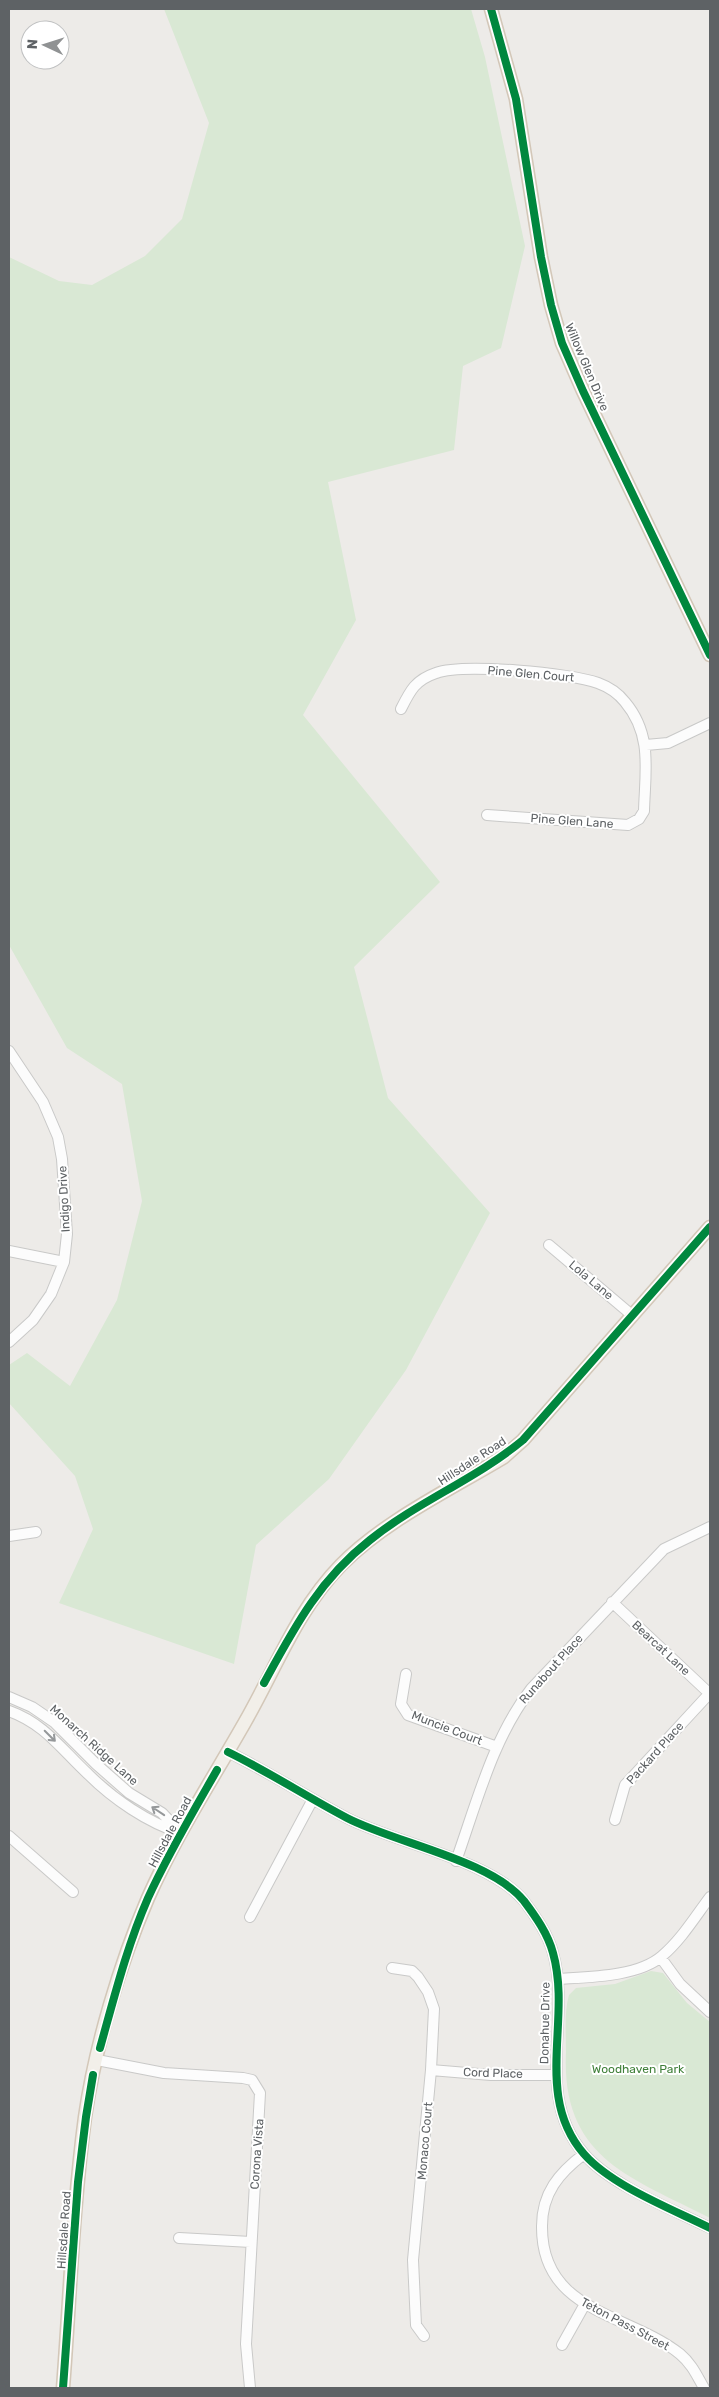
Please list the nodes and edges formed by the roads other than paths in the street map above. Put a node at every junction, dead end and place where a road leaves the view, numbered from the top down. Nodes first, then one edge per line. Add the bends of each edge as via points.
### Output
1 (491, 9) edge
2 (710, 655) edge
3 (401, 709) dead end
4 (710, 724) edge
5 (646, 745) junction
6 (487, 815) dead end
7 (9, 1051) edge
8 (710, 1227) edge
9 (549, 1245) dead end
10 (9, 1251) edge
11 (64, 1262) junction
12 (633, 1316) junction
13 (9, 1342) edge
14 (710, 1527) edge
15 (36, 1532) dead end
16 (9, 1536) edge
17 (612, 1602) junction
18 (406, 1674) dead end
19 (710, 1694) edge
20 (9, 1697) edge
21 (9, 1711) edge
22 (497, 1747) junction
23 (228, 1752) junction
24 (313, 1799) junction
25 (614, 1820) dead end
26 (181, 1833) junction
27 (9, 1836) edge
28 (456, 1860) junction
29 (73, 1892) dead end
30 (710, 1896) edge
31 (250, 1917) dead end
32 (661, 1958) junction
33 (392, 1968) dead end
34 (558, 1979) junction
35 (710, 2012) edge
36 (97, 2060) junction
37 (431, 2070) junction
38 (555, 2075) junction
39 (584, 2154) junction
40 (710, 2228) edge
41 (179, 2238) dead end
42 (251, 2242) junction
43 (585, 2304) junction
44 (424, 2336) dead end
45 (562, 2345) dead end
46 (63, 2388) edge
47 (250, 2388) edge
48 (704, 2388) edge

1 - 2 main road, Willow Glen Drive via 516,99 541,257 562,343
3 - 5 street, Pine Glen Court via 413,685 441,671 486,669 574,677 596,682 620,696 642,729
4 - 5 street via 668,744
5 - 6 street, Pine Glen Lane via 644,811 639,819 628,825
7 - 11 street, Indigo Drive via 43,1102 58,1137 67,1234
8 - 12 main road, Hillsdale Road
9 - 12 street, Lola Lane
10 - 11 street
11 - 13 street, Indigo Drive via 47,1302
12 - 23 main road, Hillsdale Road via 523,1440 504,1457 381,1532 342,1564 318,1590 301,1616
14 - 17 street, Runabout Place via 664,1549
15 - 16 street
17 - 19 street, Bearcat Lane
17 - 22 street, Runabout Place via 531,1688 516,1708
18 - 22 street, Muncie Court via 401,1704 408,1715
19 - 25 street, Packard Place via 625,1785
26 -> 20 street, Monarch Ridge Lane via 162,1813 129,1793 54,1722
21 -> 26 street, Monarch Ridge Lane via 38,1724 119,1800 165,1828
22 - 28 street, Runabout Place
23 - 24 street, Donahue Drive
23 - 26 main road, Hillsdale Road
24 - 28 street, Donahue Drive via 349,1819
24 - 31 street
26 - 36 main road, Hillsdale Road via 145,1908 118,1983
27 - 29 street
28 - 34 street, Donahue Drive via 498,1878 522,1899 549,1940
30 - 32 street
32 - 34 street via 615,1974
32 - 35 street via 680,1984
33 - 37 street, Monaco Court via 412,1971 428,1992 434,2009
34 - 38 street, Donahue Drive
36 - 42 street, Corona Vista via 164,2073 243,2078 256,2084 260,2093
36 - 46 main road, Hillsdale Road via 78,2182
37 - 38 street, Cord Place via 491,2075
37 - 44 street, Monaco Court via 413,2260 416,2325
38 - 39 street, Donahue Drive via 562,2113 571,2136
39 - 40 street, Donahue Drive via 617,2181
39 - 43 street, Teton Pass Street via 562,2171 550,2191 543,2211 542,2232 545,2253 553,2273 566,2290
41 - 42 street
42 - 47 street, Corona Vista via 246,2344
43 - 45 street
43 - 48 street, Teton Pass Street via 680,2354 692,2366

